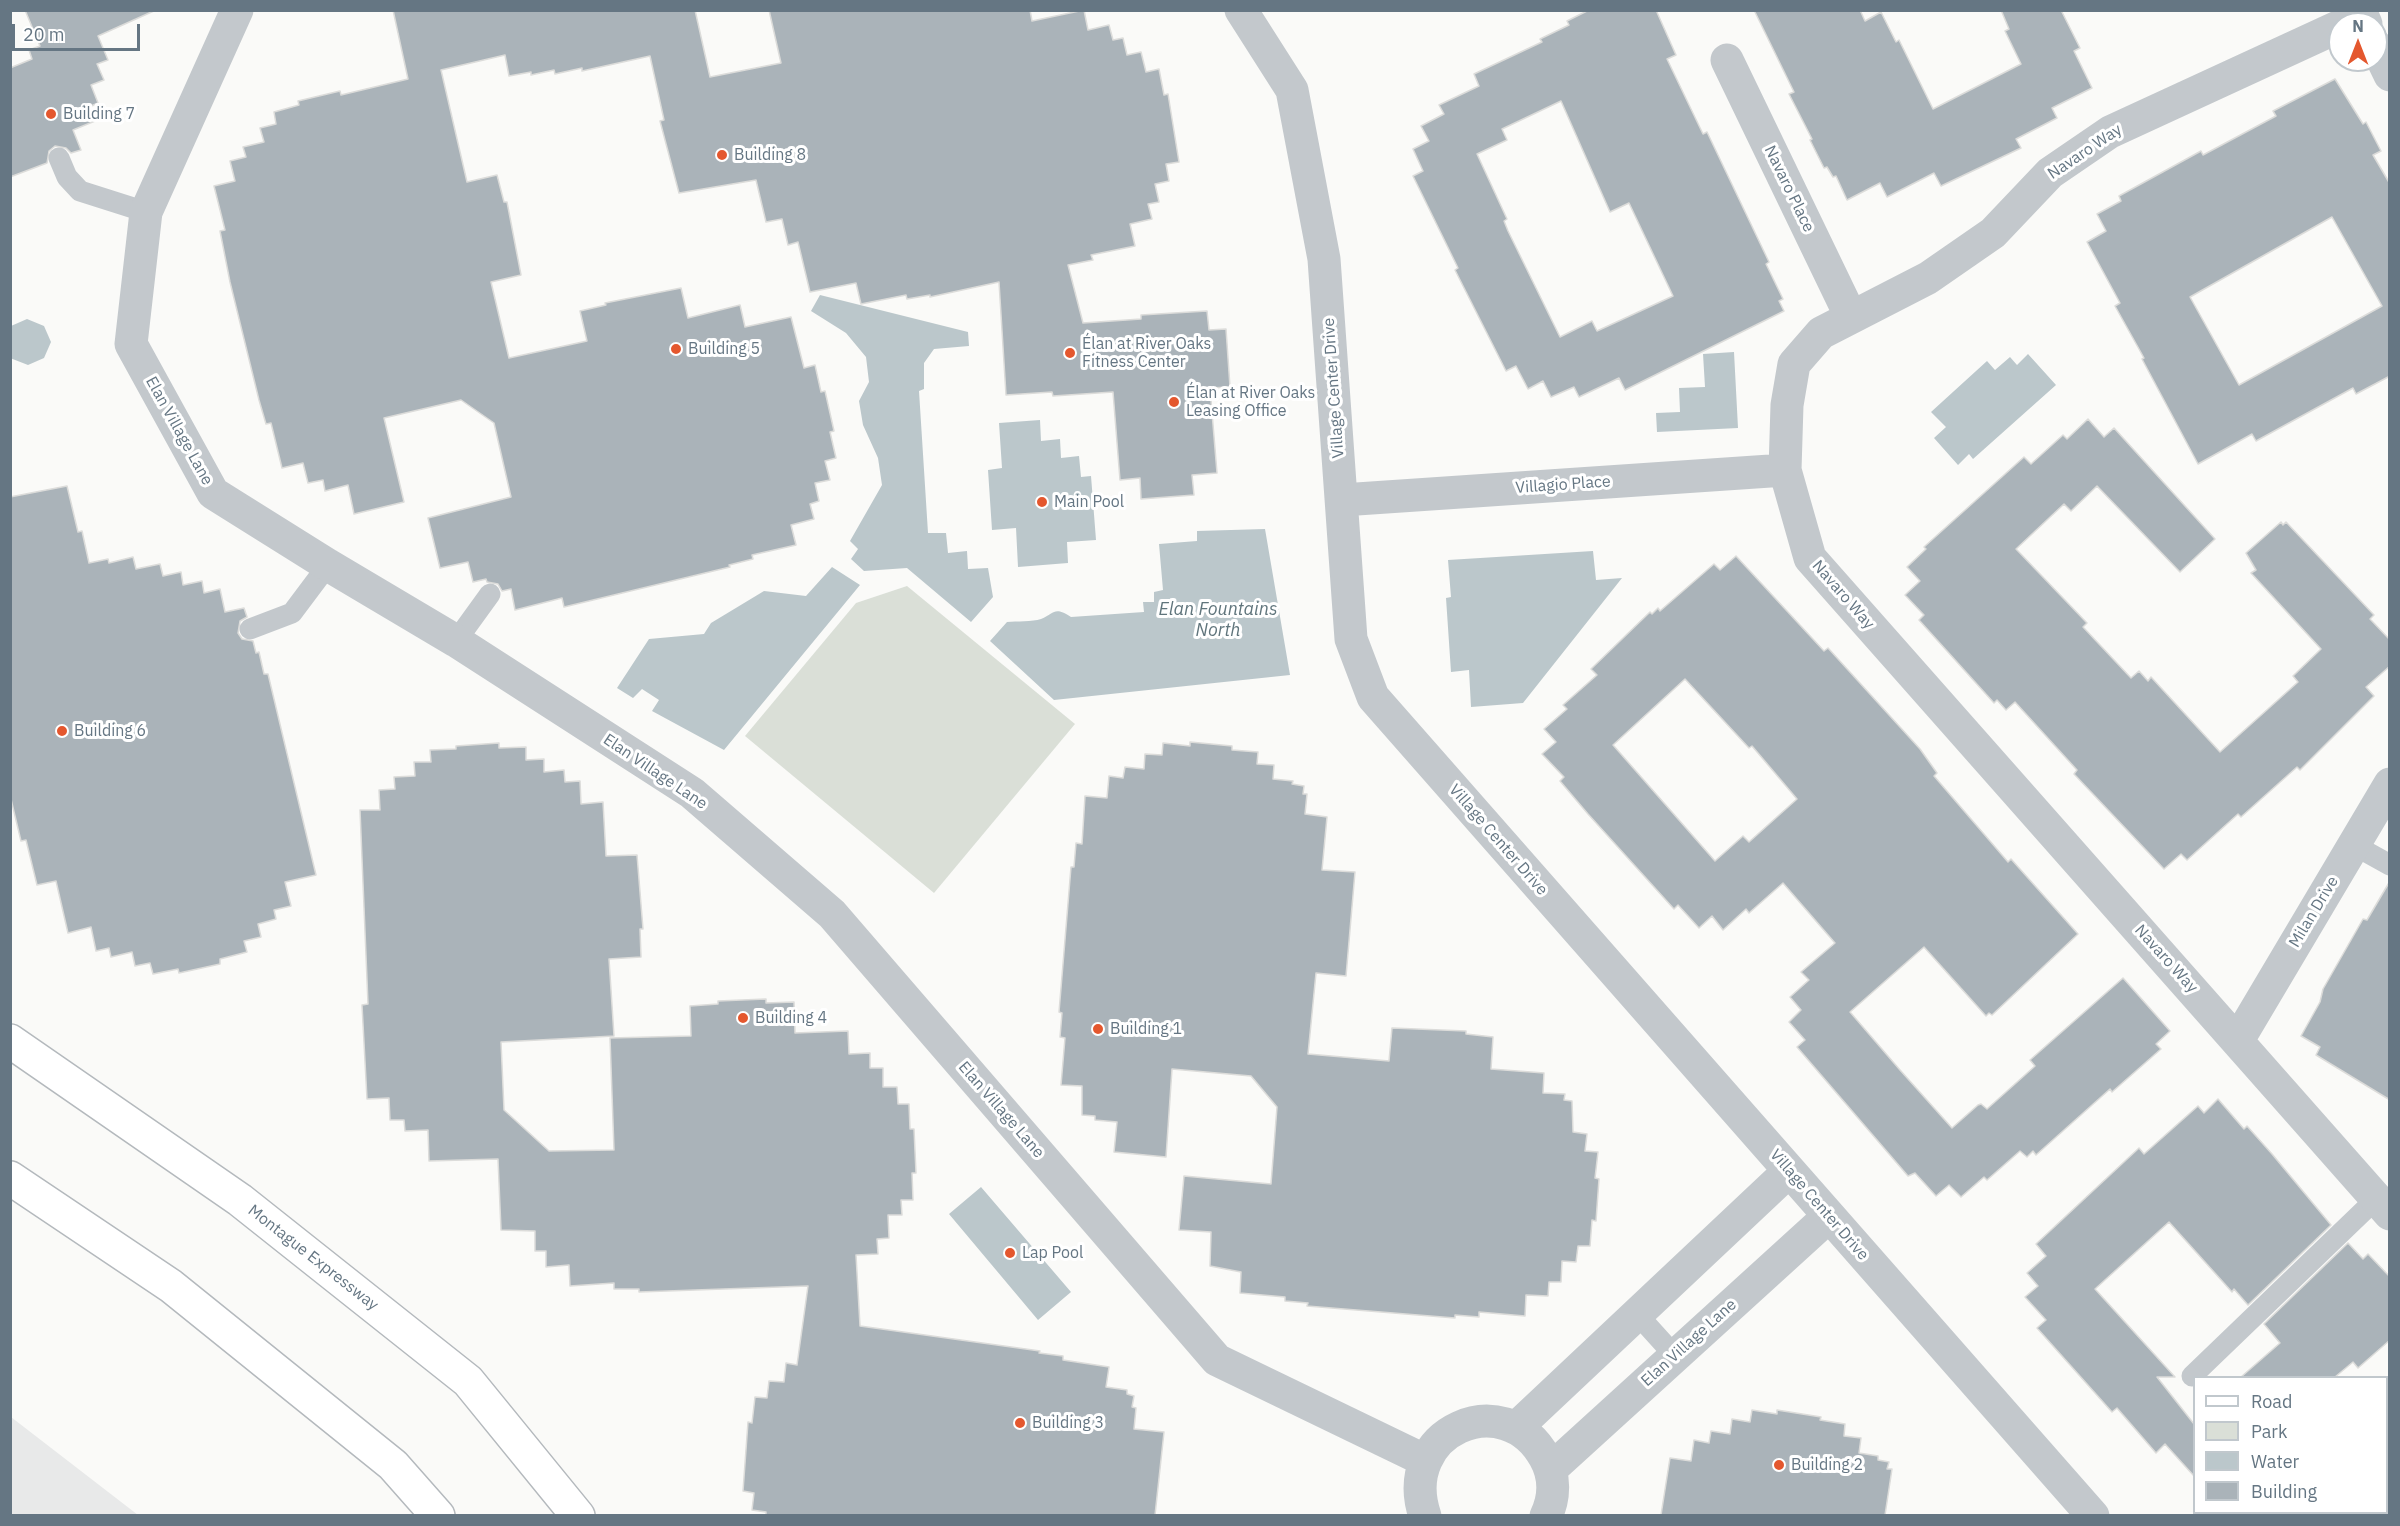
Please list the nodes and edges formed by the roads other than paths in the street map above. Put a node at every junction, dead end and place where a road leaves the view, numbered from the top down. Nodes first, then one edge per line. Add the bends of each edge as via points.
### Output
1 (237, 10) edge
2 (1241, 10) edge
3 (2328, 32) edge
4 (1727, 60) dead end
5 (59, 158) dead end
6 (146, 212) junction
7 (1851, 317) junction
8 (1785, 470) junction
9 (1342, 500) junction
10 (328, 565) junction
11 (490, 594) dead end
12 (250, 629) dead end
13 (456, 641) junction
14 (2390, 784) edge
15 (2354, 845) junction
16 (2390, 865) edge
17 (2238, 1040) junction
18 (10, 1041) edge
19 (1789, 1171) junction
20 (10, 1178) edge
21 (2383, 1206) edge
22 (1828, 1217) junction
23 (1637, 1314) junction
24 (1675, 1356) junction
25 (2192, 1376) dead end
26 (1516, 1428) junction
27 (1424, 1460) junction
28 (1551, 1469) junction
29 (438, 1515) edge
30 (578, 1515) edge
31 (1425, 1515) edge
32 (1546, 1515) edge
33 (2093, 1515) edge

1 - 6 street, Elan Village Lane
2 - 9 street, Village Center Drive via 1292,90 1324,259
3 - 7 street, Navaro Way via 2110,132 2050,173 1993,233 1928,278
4 - 7 street, Navaro Place
5 - 6 lane via 67,177 80,191
6 - 10 street, Elan Village Lane via 131,344 213,493
7 - 8 street, Navaro Way via 1821,333 1794,364 1787,405
8 - 9 street, Villagio Place
8 - 17 street, Navaro Way via 1810,558
9 - 19 street, Village Center Drive via 1351,639 1373,697
10 - 12 lane via 292,613
10 - 13 street, Elan Village Lane
11 - 13 lane
13 - 27 street, Elan Village Lane via 692,793 832,914 1217,1360
14 - 15 street, Milan Drive
15 - 16 lane
15 - 17 street, Milan Drive
17 - 21 street, Navaro Way
18 - 30 main road, Montague Expressway via 240,1200 468,1381
19 - 22 street, Village Center Drive
19 - 23 street
20 - 29 main road via 171,1286 393,1465
21 - 25 lane
22 - 24 street, Elan Village Lane
22 - 33 street, Village Center Drive
23 - 24 lane
23 - 26 street
24 - 28 street, Elan Village Lane
26 - 27 street via 1491,1421 1464,1424 1440,1438
26 - 28 street via 1538,1445
27 - 31 street via 1419,1500
28 - 32 street via 1553,1488

